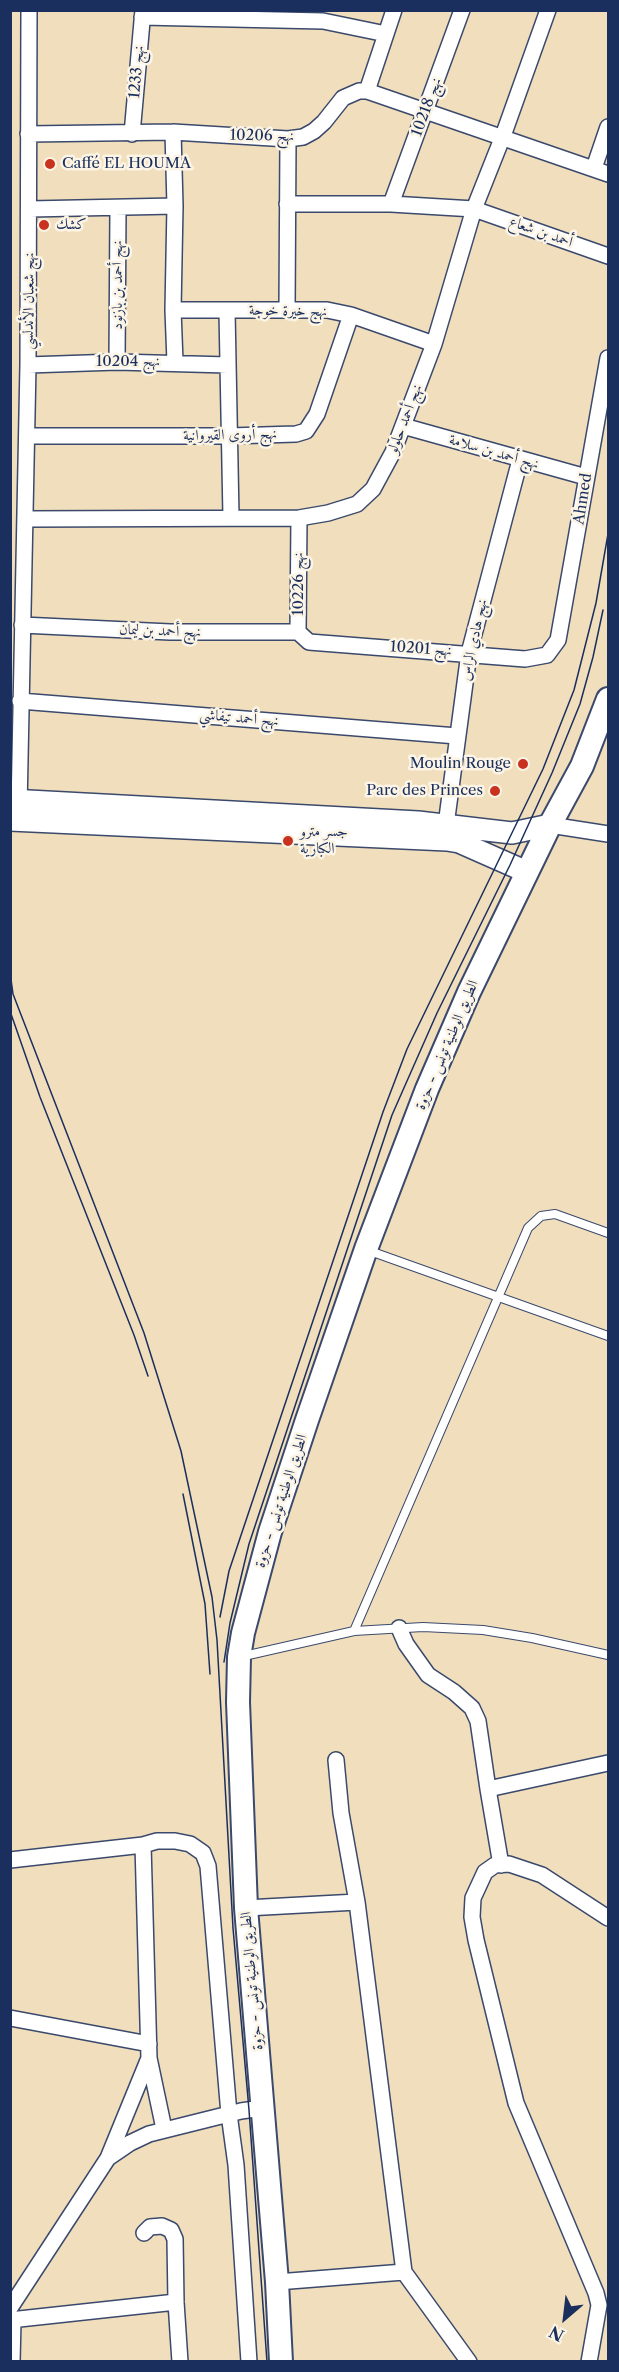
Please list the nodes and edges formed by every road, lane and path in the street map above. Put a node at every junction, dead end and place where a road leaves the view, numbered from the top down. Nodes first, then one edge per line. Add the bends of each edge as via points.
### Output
1 (29, 10) edge
2 (394, 10) edge
3 (462, 10) edge
4 (548, 10) edge
5 (142, 14) edge
6 (226, 14) edge
7 (386, 34) junction
8 (367, 91) junction
9 (426, 111) junction
10 (609, 127) edge
11 (173, 132) junction
12 (28, 134) junction
13 (132, 134) junction
14 (503, 136) junction
15 (288, 139) junction
16 (601, 171) edge
17 (287, 204) junction
18 (391, 204) junction
19 (175, 206) junction
20 (118, 208) junction
21 (30, 209) junction
22 (474, 209) junction
23 (609, 256) edge
24 (173, 310) junction
25 (287, 310) junction
26 (227, 311) junction
27 (351, 315) junction
28 (434, 344) junction
29 (609, 358) edge
30 (117, 362) junction
31 (175, 362) junction
32 (28, 364) junction
33 (228, 365) junction
34 (403, 426) junction
35 (27, 436) junction
36 (229, 436) junction
37 (520, 460) junction
38 (586, 477) junction
39 (231, 517) junction
40 (299, 518) junction
41 (25, 519) junction
42 (22, 625) junction
43 (298, 632) junction
44 (558, 640) joint
45 (347, 644) joint
46 (469, 653) junction
47 (609, 699) edge
48 (20, 701) junction
49 (457, 736) junction
50 (15, 810) edge
51 (446, 825) junction
52 (550, 825) junction
53 (609, 834) edge
54 (527, 872) junction
55 (609, 1233) edge
56 (366, 1249) junction
57 (498, 1296) junction
58 (609, 1336) edge
59 (399, 1629) junction
60 (354, 1631) junction
61 (609, 1655) edge
62 (239, 1657) junction
63 (336, 1760) dead end
64 (609, 1763) edge
65 (488, 1789) junction
66 (143, 1845) junction
67 (10, 1860) edge
68 (501, 1865) junction
69 (357, 1902) junction
70 (246, 1908) junction
71 (609, 1918) edge
72 (10, 2018) edge
73 (149, 2051) junction
74 (262, 2108) junction
75 (229, 2114) junction
76 (164, 2130) junction
77 (108, 2158) junction
78 (144, 2234) dead end
79 (404, 2272) junction
80 (277, 2282) junction
81 (602, 2290) edge
82 (176, 2302) junction
83 (11, 2316) edge
84 (12, 2361) edge
85 (180, 2361) edge
86 (249, 2361) edge
87 (281, 2361) edge
88 (469, 2361) edge
89 (589, 2361) edge

1 - 12 street, نهج شعبان الأندلسي
2 - 7 street
3 - 9 street, نهج 10218
4 - 14 street, نهج أحمد حلولو
5 - 6 street
5 - 13 street, نهج 1233
6 - 7 street via 324,21
7 - 8 street
8 - 9 street
8 - 15 street, نهج 10206 via 343,98 314,131
9 - 14 street
9 - 18 street, نهج 10218
10 - 16 street
11 - 13 street, نهج 10206
11 - 15 street, نهج 10206
11 - 19 street
12 - 13 street, نهج 10206
12 - 21 street, نهج شعبان الأندلسي
14 - 16 street
14 - 22 street, نهج أحمد حلولو
15 - 17 street
17 - 18 street, أحمد بن شعاع
17 - 25 street
18 - 22 street, أحمد بن شعاع
19 - 20 street
19 - 24 street
20 - 21 street
20 - 30 street, نهج أحمد بن بازنود
21 - 32 street, نهج شعبان الأندلسي
22 - 23 street, أحمد بن شعاع
22 - 28 street, نهج أحمد حلولو
24 - 26 street, نهج خيرة خوجة
24 - 31 street
25 - 26 street, نهج خيرة خوجة
25 - 27 street, نهج خيرة خوجة via 327,310
26 - 33 street
27 - 28 street, نهج خيرة خوجة
27 - 36 street, نهج أروى القيروانية via 317,414 306,431
28 - 34 street, نهج أحمد حلولو
29 - 38 street, Ahmed
30 - 31 street, نهج 10204
30 - 32 street, نهج 10204
31 - 33 street, نهج 10204
32 - 35 street, نهج شعبان الأندلسي
33 - 36 street
34 - 37 street, نهج أحمد بن سلامة
34 - 40 street, نهج أحمد حلولو via 384,472 357,504
35 - 36 street, نهج أروى القيروانية
35 - 41 street, نهج شعبان الأندلسي
36 - 39 street
37 - 38 street, نهج أحمد بن سلامة
37 - 46 street, نهج هادي الراس
38 - 44 street, Ahmed
39 - 40 street, نهج أحمد حلولو
39 - 41 street, نهج أحمد حلولو
40 - 43 street, نهج 10226
41 - 42 street, نهج شعبان الأندلسي
42 - 43 street, نهج أحمد بن ليمان via 170,632
42 - 48 street, نهج شعبان الأندلسي
43 - 45 street, نهج 10226 via 309,642
44 - 46 street, نهج 10201 via 540,658
45 - 46 street, نهج 10201
46 - 49 street, نهج هادي الراس
47 - 52 main road, الطريق الوطنية تونس - حزوة via 582,766
48 - 49 street, نهج أحمد تيفاشي
48 - 50 street, نهج شعبان الأندلسي
49 - 51 street, نهج هادي الراس
50 - 51 main road
50 - 54 main road via 437,839 459,842
51 - 52 main road via 512,833
52 - 53 street
52 - 54 main road, الطريق الوطنية تونس - حزوة
54 - 56 main road, الطريق الوطنية تونس - حزوة via 427,1089
55 - 57 lane via 555,1214 542,1215 528,1228
56 - 57 lane
56 - 62 main road, الطريق الوطنية تونس - حزوة via 270,1532
57 - 58 lane
57 - 60 lane
59 - 60 lane
59 - 61 lane via 483,1630
59 - 65 street via 428,1675 472,1708 478,1721
60 - 62 lane
62 - 70 main road, الطريق الوطنية تونس - حزوة
63 - 69 street
64 - 65 street
65 - 68 street
66 - 67 street
66 - 73 street
66 - 75 street via 157,1841 190,1844 203,1853 208,1866
68 - 71 street via 542,1875
68 - 81 street via 485,1872 472,1898 476,1940 516,2103
69 - 70 street
69 - 79 street
70 - 74 main road, الطريق الوطنية تونس - حزوة
72 - 73 street
73 - 76 street
73 - 77 street
74 - 75 street
74 - 80 main road, الطريق الوطنية تونس - حزوة
75 - 76 street
75 - 86 street
76 - 77 street via 130,2143
77 - 83 street
78 - 82 street via 150,2227 171,2230 175,2239
79 - 80 street
79 - 88 street
80 - 87 main road, الطريق الوطنية تونس - حزوة
81 - 89 street
82 - 83 street
82 - 85 street
83 - 84 street

